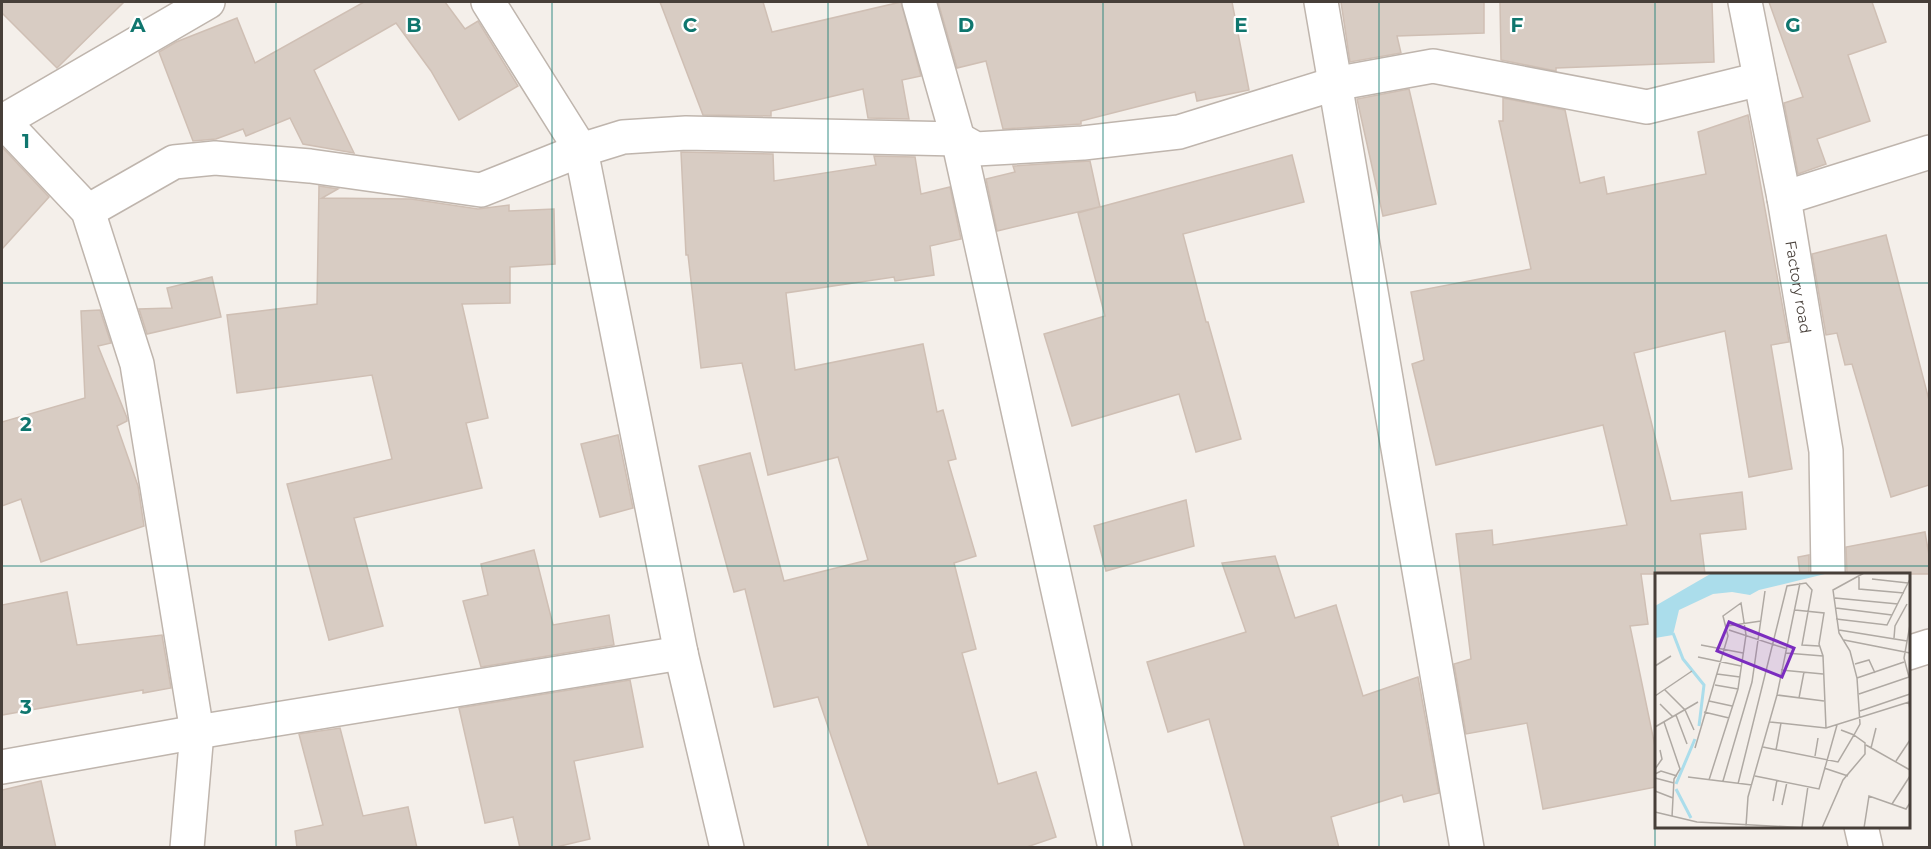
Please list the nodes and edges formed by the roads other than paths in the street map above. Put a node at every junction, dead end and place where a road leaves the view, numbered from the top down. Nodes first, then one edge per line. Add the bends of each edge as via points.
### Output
1 (208, 2) edge
2 (488, 2) edge
3 (919, 2) edge
4 (1321, 2) edge
5 (1745, 2) edge
6 (1760, 79) junction
7 (1334, 84) junction
8 (2, 121) edge
9 (958, 139) junction
10 (581, 150) junction
11 (1929, 152) edge
12 (1784, 198) junction
13 (88, 211) junction
14 (1828, 573) edge
15 (1929, 646) edge
16 (1910, 652) edge
17 (681, 653) junction
18 (197, 732) junction
19 (2, 767) edge
20 (1861, 828) edge
21 (187, 848) edge
22 (727, 848) edge
23 (1115, 848) edge
24 (1467, 848) edge
25 (1866, 848) edge

1 - 8 street
2 - 10 street
3 - 9 street
4 - 7 street
5 - 6 street, Factory road
6 - 7 street via 1647,107 1433,66
6 - 12 street, Factory road
7 - 9 street via 1179,132 975,149
7 - 24 street
8 - 13 street
9 - 10 street via 686,133 623,137
9 - 23 street
10 - 13 street via 481,190 310,166 215,158 174,162
10 - 17 street
11 - 12 street
12 - 14 street, Factory road via 1826,451
13 - 18 street via 137,364
15 - 16 street
17 - 18 street
17 - 22 street
18 - 19 street
18 - 21 street
20 - 25 street

